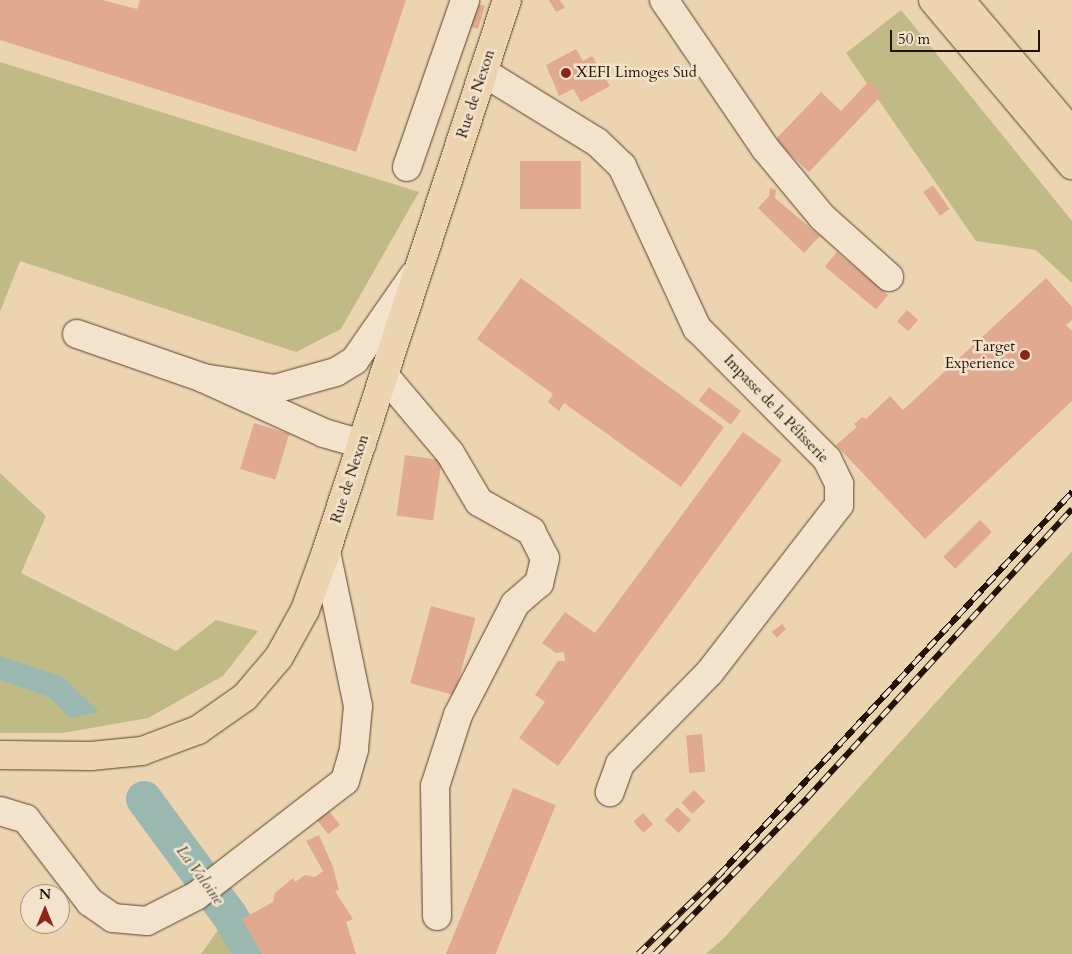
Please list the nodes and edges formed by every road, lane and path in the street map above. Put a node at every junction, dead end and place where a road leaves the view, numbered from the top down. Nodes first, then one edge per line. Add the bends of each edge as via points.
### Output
1 (465, 0) edge
2 (507, 0) edge
3 (664, 0) edge
4 (934, 0) edge
5 (960, 0) edge
6 (483, 72) junction
7 (1072, 132) edge
8 (1072, 165) edge
9 (407, 167) dead end
10 (419, 268) junction
11 (889, 277) dead end
12 (77, 334) dead end
13 (384, 375) junction
14 (203, 378) junction
15 (362, 444) junction
16 (326, 552) junction
17 (0, 755) edge
18 (610, 792) dead end
19 (0, 811) edge
20 (436, 916) dead end

1 - 9 street
2 - 6 main road, Rue de Nexon
3 - 11 street via 765,148 822,217
4 - 8 main road
5 - 7 main road
6 - 10 main road, Rue de Nexon
6 - 18 street, Impasse de la Pélisserie via 597,142 622,166 697,328 827,459 839,484 839,505 709,673 620,764
10 - 13 main road, Rue de Nexon
10 - 14 street via 355,360 336,372 275,389
12 - 14 street
13 - 15 main road, Rue de Nexon
13 - 20 street via 450,453 479,502 531,532 545,558 539,583 515,604 458,715 435,786
14 - 15 street via 324,433
15 - 16 main road, Rue de Nexon
16 - 17 main road, Rue de Nexon via 305,610 279,657 245,697 198,730 142,751 91,756
16 - 19 street via 358,706 354,749 345,781 196,896 147,921 113,918 90,902 26,819

